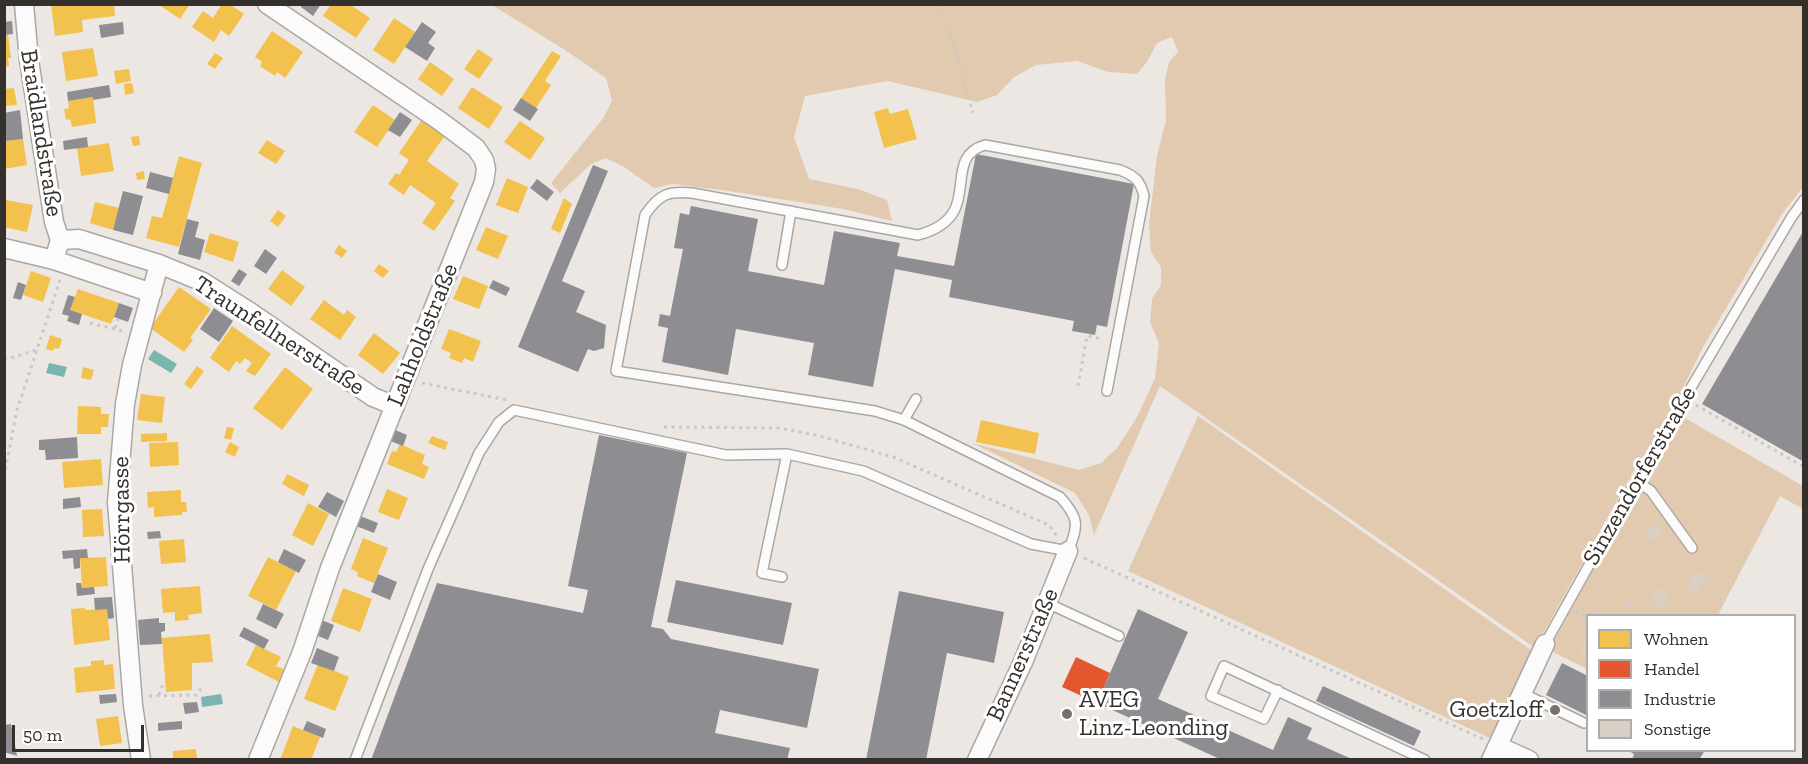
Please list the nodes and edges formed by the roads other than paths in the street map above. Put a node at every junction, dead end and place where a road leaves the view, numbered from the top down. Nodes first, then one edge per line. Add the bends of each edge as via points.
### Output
1 (24, 4) edge
2 (267, 4) edge
3 (1803, 201) edge
4 (791, 211) junction
5 (60, 240) junction
6 (4, 248) edge
7 (159, 264) junction
8 (782, 265) dead end
9 (58, 268) junction
10 (152, 292) junction
11 (1107, 391) dead end
12 (916, 399) dead end
13 (394, 406) junction
14 (904, 420) junction
15 (787, 454) junction
16 (1636, 481) junction
17 (1692, 548) dead end
18 (1068, 551) junction
19 (782, 577) dead end
20 (1047, 603) junction
21 (1119, 636) dead end
22 (1545, 644) joint
23 (1278, 690) junction
24 (1522, 693) junction
25 (1584, 723) dead end
26 (1494, 753) edge
27 (141, 759) edge
28 (258, 759) edge
29 (354, 759) edge
30 (977, 759) edge
31 (1425, 759) edge
32 (1529, 759) edge

1 - 5 street, Braidlandstraße via 29,60
2 - 13 street, Lahholdstraße via 440,121 476,148 484,159 484,182
3 - 16 lane, Sinzendorferstraße
4 - 8 lane
4 - 11 lane via 918,235 933,230 956,208 968,155 985,145 1133,175 1141,183 1144,196
4 - 14 lane via 673,191 651,206 645,215 616,371 875,411
5 - 7 street, Traunfellnerstraße via 79,239
5 - 9 street, Braidlandstraße
6 - 9 street, Traunfellnerstraße
7 - 10 street, Hörrgasse
7 - 13 street, Traunfellnerstraße via 224,294 373,398
9 - 10 street, Traunfellnerstraße
10 - 27 street, Hörrgasse via 124,404 117,502
12 - 14 lane
13 - 28 street, Lahholdstraße
14 - 18 lane via 1060,498 1076,519 1076,532
15 - 18 lane via 863,471 1031,544
15 - 19 lane via 762,573
15 - 29 lane via 726,455 514,410 498,422 479,453 428,568
16 - 17 lane via 1651,491
16 - 22 lane, Sinzendorferstraße
18 - 20 street, Bannerstraße
20 - 21 lane
20 - 30 street, Bannerstraße
22 - 24 street, Sinzendorferstraße
23 - 23 lane via 1264,719 1211,696 1224,666
23 - 31 lane
24 - 25 lane
24 - 26 street, Sinzendorferstraße
26 - 32 street

